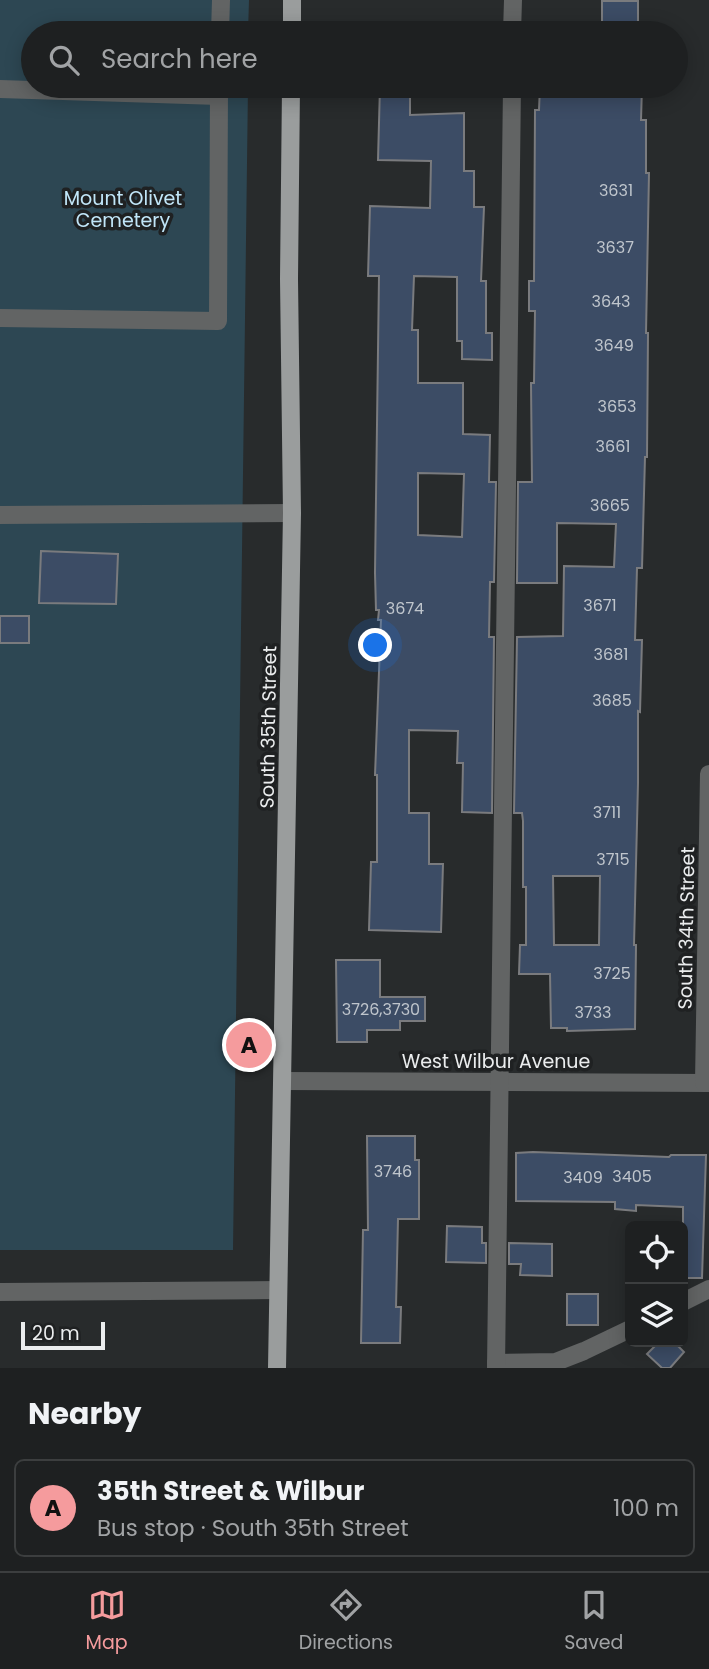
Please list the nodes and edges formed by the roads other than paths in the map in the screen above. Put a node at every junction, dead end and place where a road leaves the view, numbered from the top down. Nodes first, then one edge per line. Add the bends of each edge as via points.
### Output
1 (221, 0) edge
2 (292, 0) edge
3 (513, 0) edge
4 (220, 21) edge
5 (292, 21) edge
6 (512, 21) edge
7 (0, 89) edge
8 (21, 89) edge
9 (219, 98) edge
10 (291, 98) edge
11 (512, 98) edge
12 (0, 318) edge
13 (292, 513) junction
14 (0, 515) edge
15 (709, 774) edge
16 (283, 1081) junction
17 (500, 1082) junction
18 (707, 1083) edge
19 (709, 1289) edge
20 (278, 1290) junction
21 (0, 1292) edge
22 (688, 1300) edge
23 (625, 1331) edge
24 (496, 1366) edge
25 (277, 1368) edge

1 - 4 street
2 - 5 main road
3 - 6 street
7 - 8 street
9 - 12 street via 218,321
10 - 13 main road, South 35th Street
11 - 17 street
13 - 14 street
13 - 16 main road, South 35th Street
15 - 18 street, South 34th Street
16 - 17 street, West Wilbur Avenue
16 - 20 main road, South 35th Street
17 - 18 street, West Wilbur Avenue
17 - 24 street
19 - 22 street
20 - 21 street
20 - 25 main road, South 35th Street
23 - 24 street via 556,1362

